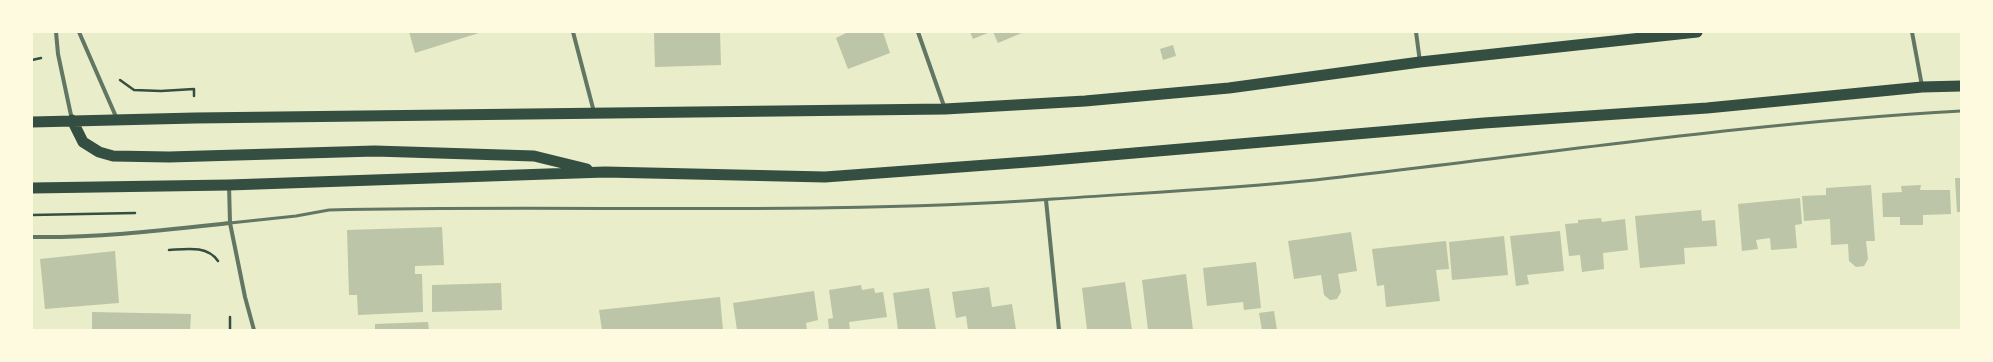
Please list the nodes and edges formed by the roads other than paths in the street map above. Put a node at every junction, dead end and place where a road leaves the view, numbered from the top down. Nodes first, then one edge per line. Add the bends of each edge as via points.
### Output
1 (56, 32) edge
2 (79, 32) edge
3 (573, 32) edge
4 (918, 32) edge
5 (1416, 32) edge
6 (1697, 32) edge
7 (1912, 32) edge
8 (1420, 62) junction
9 (1961, 86) edge
10 (1922, 87) junction
11 (945, 109) junction
12 (1961, 111) edge
13 (594, 112) junction
14 (117, 119) junction
15 (72, 120) junction
16 (32, 122) edge
17 (605, 172) junction
18 (229, 185) junction
19 (32, 188) edge
20 (1046, 200) junction
21 (230, 222) junction
22 (32, 237) edge
23 (254, 330) edge
24 (1059, 330) edge

1 - 15 street
2 - 14 street
3 - 13 street
4 - 11 street
5 - 8 street
6 - 8 highway
7 - 10 street
8 - 11 highway via 1229,88
9 - 10 highway
10 - 17 highway via 1707,108 1484,123 825,177
11 - 13 highway
12 - 20 lane via 1762,126 1312,180
13 - 14 highway
14 - 15 highway
15 - 16 highway
15 - 17 highway via 84,142 99,152 113,156 429,152 534,156
17 - 18 highway
18 - 19 highway
18 - 21 street
20 - 21 lane via 879,208 336,210
20 - 24 street
21 - 22 street via 149,231
21 - 23 street via 244,297

